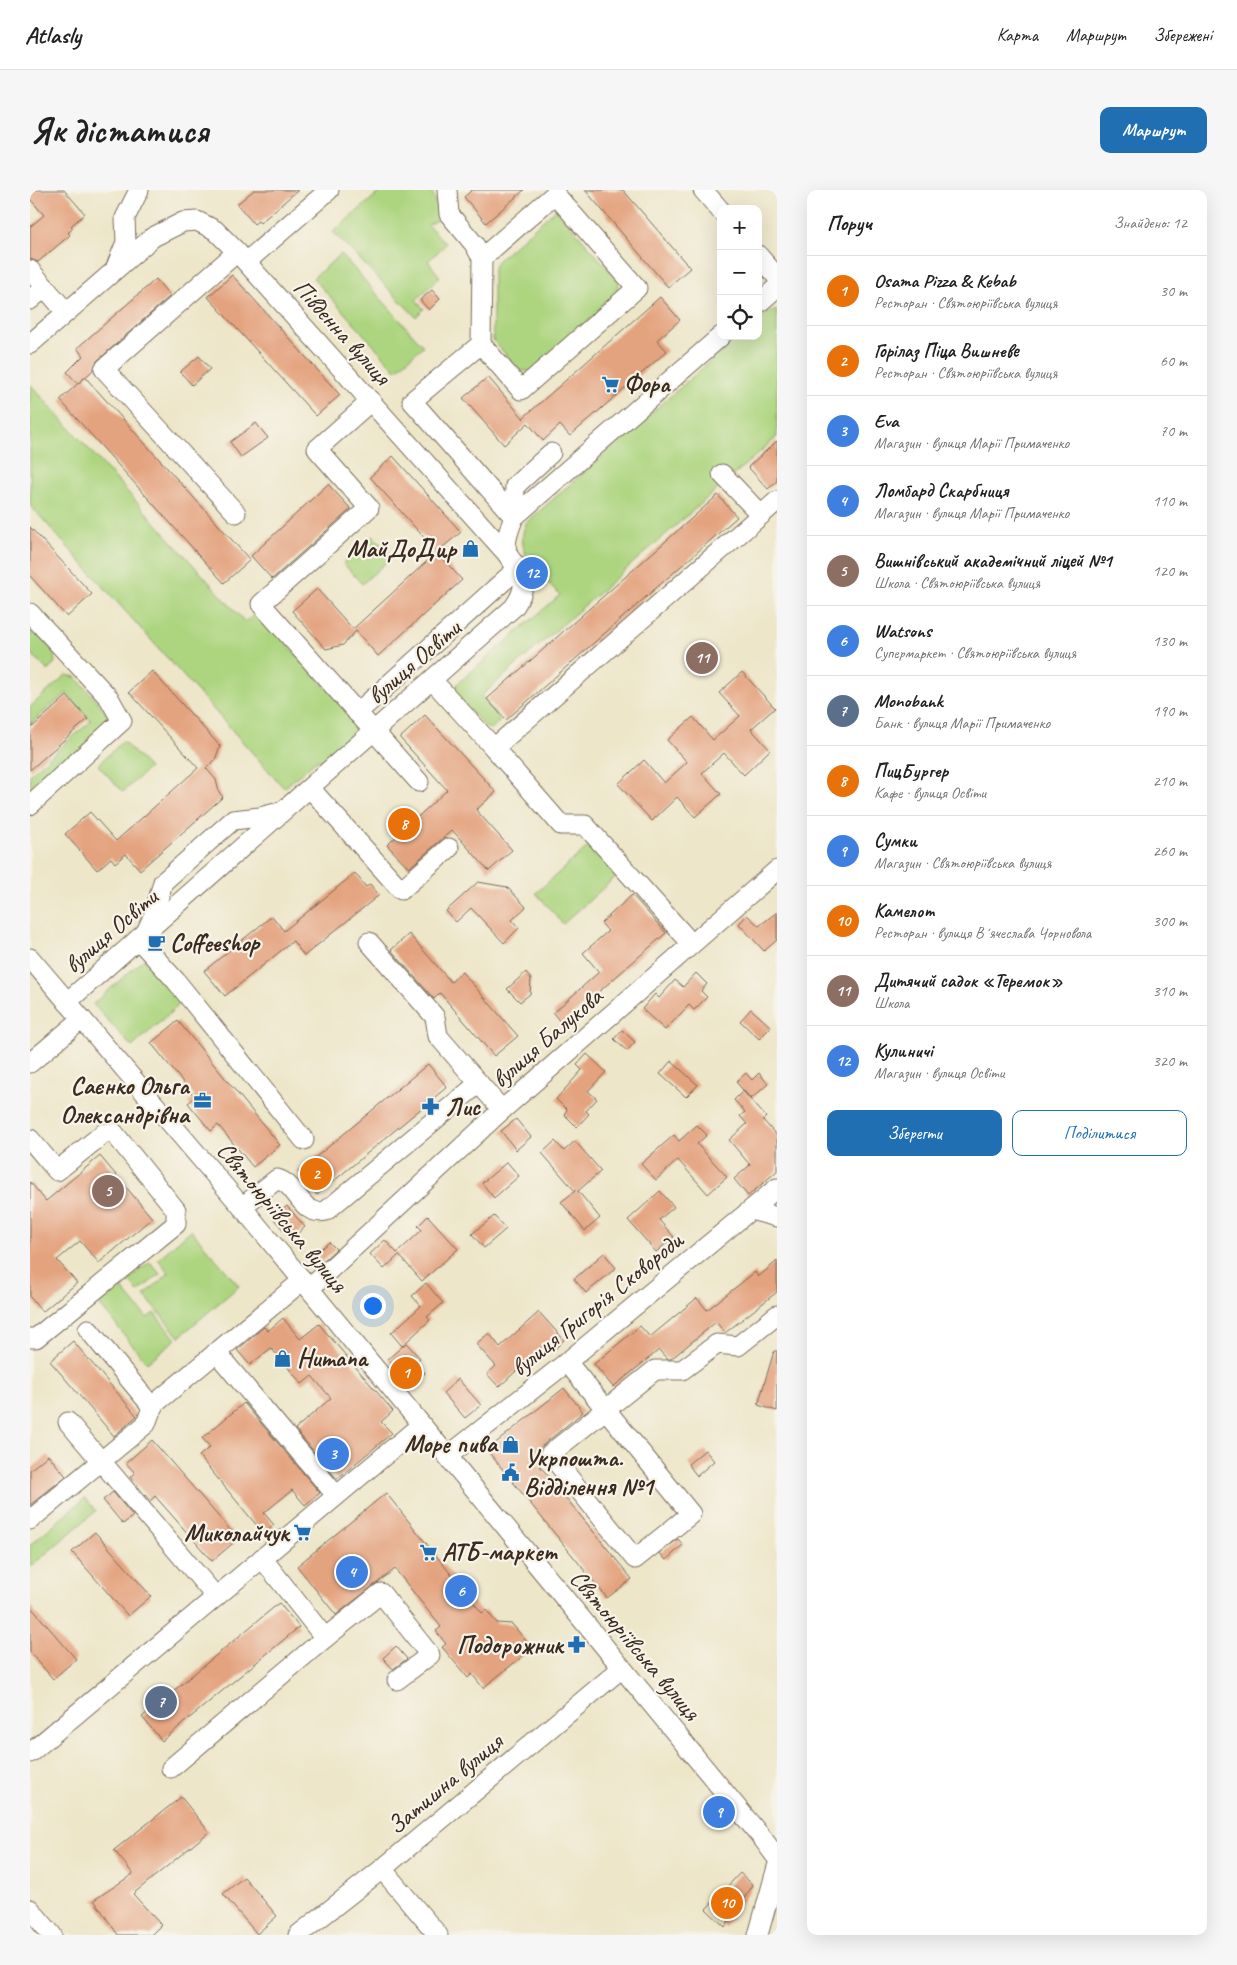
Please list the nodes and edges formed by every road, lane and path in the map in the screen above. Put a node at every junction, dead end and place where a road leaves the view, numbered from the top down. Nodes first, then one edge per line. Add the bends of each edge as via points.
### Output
1 (139, 190) edge
2 (329, 190) edge
3 (447, 190) edge
4 (703, 190) edge
5 (717, 206) edge
6 (242, 257) junction
7 (482, 258) junction
8 (116, 268) junction
9 (30, 270) edge
10 (45, 287) junction
11 (777, 287) edge
12 (30, 300) edge
13 (762, 300) edge
14 (66, 312) junction
15 (717, 339) edge
16 (30, 344) edge
17 (481, 344) junction
18 (370, 401) junction
19 (412, 401) junction
20 (385, 418) junction
21 (551, 453) dead end
22 (722, 474) dead end
23 (777, 501) edge
24 (236, 513) dead end
25 (761, 516) junction
26 (514, 517) junction
27 (513, 561) junction
28 (30, 613) edge
29 (432, 680) junction
30 (357, 713) junction
31 (373, 732) junction
32 (494, 748) junction
33 (419, 782) dead end
34 (310, 788) junction
35 (30, 805) edge
36 (283, 812) junction
37 (449, 848) dead end
38 (777, 870) edge
39 (142, 936) junction
40 (369, 942) dead end
41 (691, 943) junction
42 (30, 958) edge
43 (67, 1002) junction
44 (82, 1020) junction
45 (30, 1063) edge
46 (479, 1083) junction
47 (502, 1110) junction
48 (30, 1139) edge
49 (304, 1140) dead end
50 (777, 1188) edge
51 (242, 1207) junction
52 (751, 1210) junction
53 (777, 1217) edge
54 (306, 1284) junction
55 (777, 1315) edge
56 (88, 1329) dead end
57 (30, 1338) edge
58 (216, 1352) junction
59 (567, 1362) junction
60 (152, 1408) junction
61 (606, 1409) junction
62 (68, 1422) dead end
63 (421, 1425) junction
64 (448, 1456) junction
65 (101, 1461) junction
66 (330, 1488) dead end
67 (30, 1520) edge
68 (262, 1558) junction
69 (216, 1597) junction
70 (325, 1638) junction
71 (622, 1668) junction
72 (397, 1680) dead end
73 (31, 1749) edge
74 (171, 1768) dead end
75 (777, 1858) edge
76 (777, 1867) edge
77 (382, 1869) junction
78 (30, 1909) edge
79 (52, 1935) edge
80 (298, 1935) edge
81 (438, 1935) edge
82 (758, 1935) edge

1 - 8 street via 125,218 126,242
2 - 6 street
3 - 7 street via 449,214
4 - 5 street
6 - 8 street, Південна вулиця via 215,230 197,221 183,222 153,237
6 - 18 street, Південна вулиця
6 - 24 street via 104,369
7 - 17 street
7 - 17 street via 555,194 637,288 521,390
8 - 14 street, Південна вулиця
9 - 10 street
10 - 12 street
10 - 14 street
11 - 13 street
14 - 16 street, Південна вулиця
15 - 26 street
17 - 19 street
18 - 20 street, Південна вулиця
18 - 30 street via 317,449 369,508 260,604
19 - 20 street
19 - 26 street
20 - 27 street, Південна вулиця
21 - 26 street, вулиця Освіти via 515,486
22 - 25 street
23 - 25 street
25 - 32 street
26 - 27 street, вулиця Освіти via 507,536
27 - 29 street, вулиця Освіти via 524,585 521,597 514,607
27 - 30 street
28 - 35 street via 109,698 122,721
29 - 31 street, вулиця Освіти
29 - 32 street
30 - 31 street
31 - 33 street
31 - 34 street, вулиця Освіти
32 - 41 street via 562,824 585,825
34 - 36 street, вулиця Освіти
34 - 37 street via 401,890
36 - 39 street, вулиця Освіти
36 - 39 street via 233,820 163,882 154,914
38 - 41 street, вулиця Балукова
39 - 43 street, вулиця Освіти
39 - 49 street
40 - 46 street via 435,1017 438,1036
41 - 47 street, вулиця Балукова
42 - 43 street, Святоюріївська вулиця
43 - 44 street, Святоюріївська вулиця
44 - 45 street
44 - 51 street, Святоюріївська вулиця
46 - 47 street
46 - 51 street via 326,1211 317,1213 308,1209 285,1181 277,1179
47 - 54 street, вулиця Балукова
48 - 57 street via 58,1171 104,1132 114,1133 176,1210 176,1224 36,1338
50 - 52 street, вулиця Григорія Сковороди
51 - 54 street, Святоюріївська вулиця
52 - 53 street
52 - 59 street, вулиця Григорія Сковороди
54 - 58 street, вулиця Балукова
54 - 63 street, Святоюріївська вулиця
55 - 61 street via 738,1346 717,1344 682,1370 655,1370
56 - 60 street
58 - 60 street, вулиця Балукова
58 - 66 street
59 - 61 street
59 - 64 street, вулиця Григорія Сковороди
60 - 65 street, вулиця Балукова via 146,1424
61 - 61 street via 690,1514 636,1559 550,1454
62 - 65 street
63 - 64 street, Святоюріївська вулиця
63 - 68 street
64 - 71 street, Святоюріївська вулиця
65 - 67 street, вулиця Балукова
65 - 69 street
68 - 69 street
68 - 70 street
69 - 73 street
70 - 72 street via 381,1593 430,1655
70 - 74 street
71 - 75 street, Святоюріївська вулиця
71 - 77 street, Затишна вулиця
76 - 82 street
77 - 80 street, Затишна вулиця
77 - 81 street
78 - 79 street

